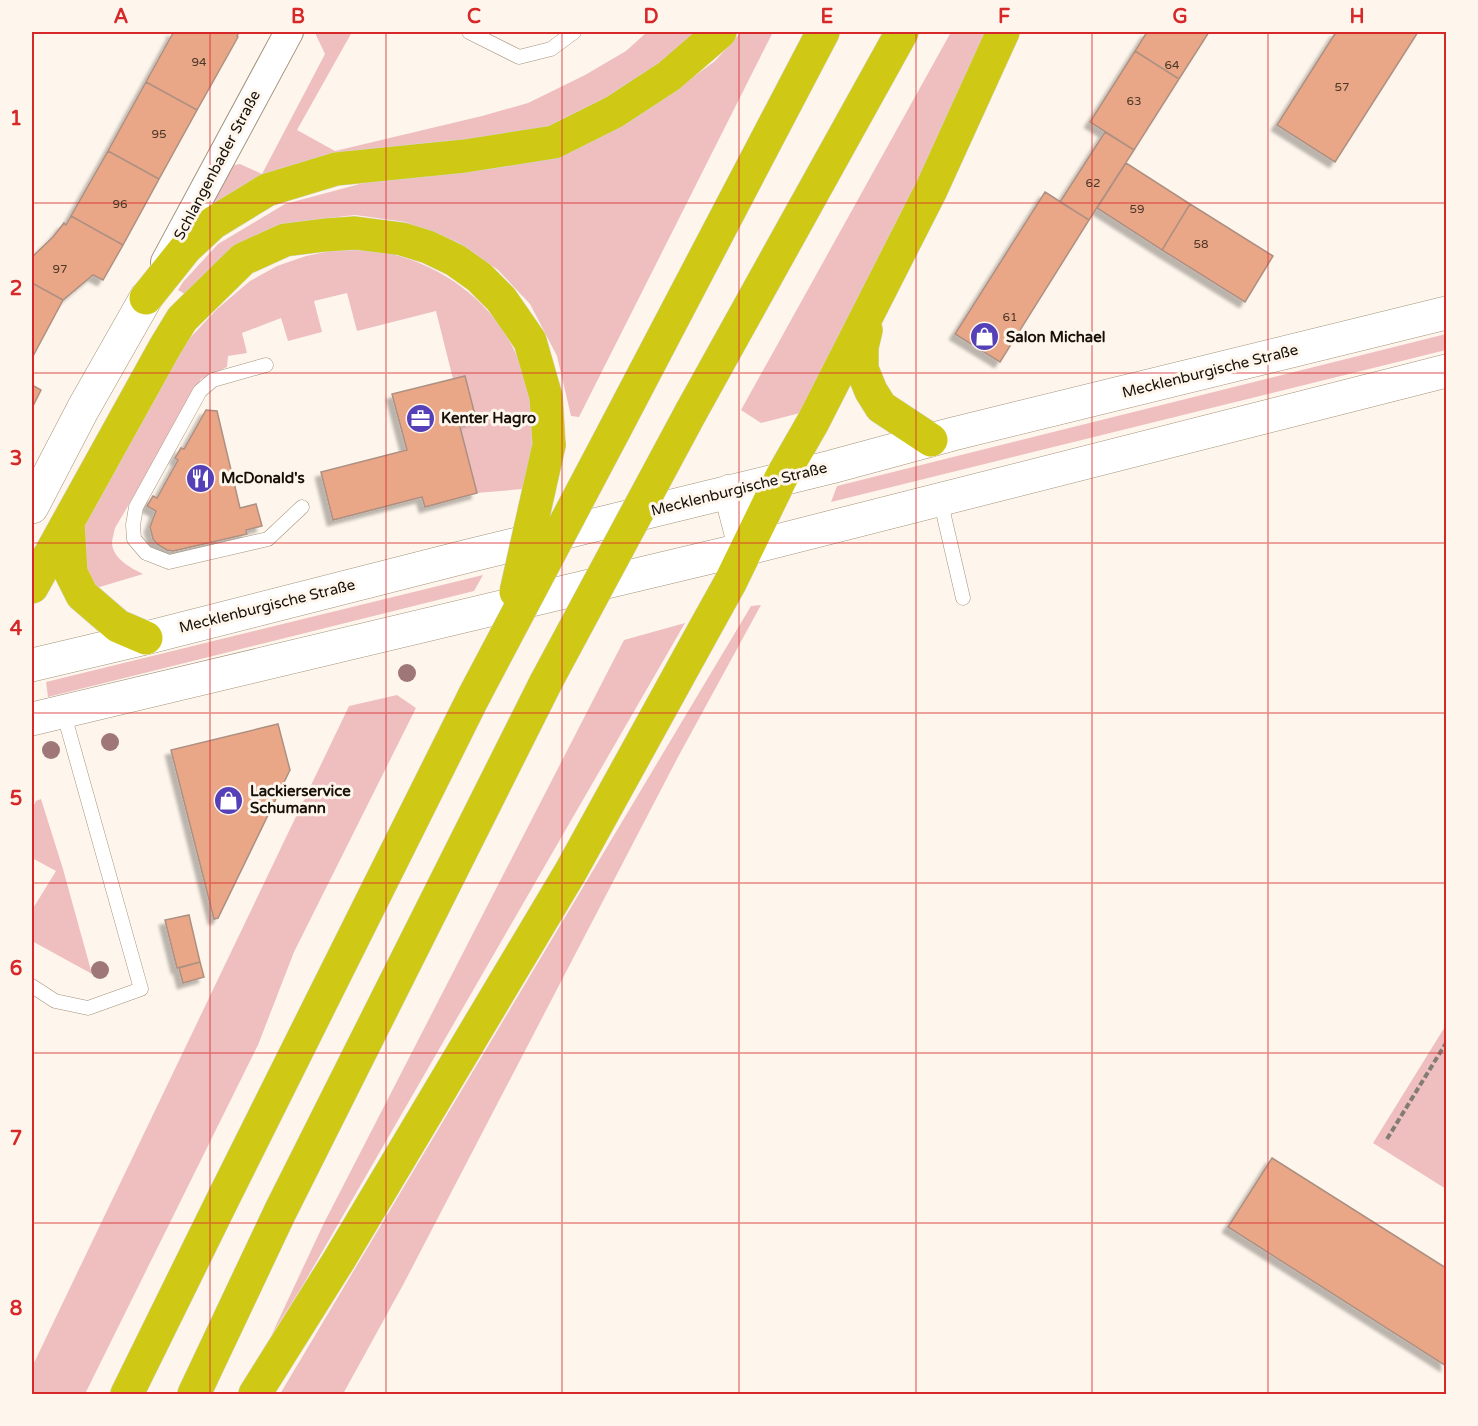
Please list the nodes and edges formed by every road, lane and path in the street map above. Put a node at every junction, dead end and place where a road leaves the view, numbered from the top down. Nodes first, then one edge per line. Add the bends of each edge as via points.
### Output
1 (289, 32) edge
2 (469, 32) edge
3 (574, 32) edge
4 (720, 32) edge
5 (823, 32) edge
6 (902, 32) edge
7 (1003, 32) edge
8 (484, 35) edge
9 (146, 298) junction
10 (870, 309) junction
11 (1446, 313) edge
12 (266, 365) dead end
13 (1446, 371) edge
14 (931, 440) junction
15 (781, 478) junction
16 (730, 491) junction
17 (940, 499) junction
18 (32, 507) edge
19 (302, 507) dead end
20 (68, 522) junction
21 (745, 549) junction
22 (32, 587) edge
23 (963, 598) dead end
24 (507, 635) junction
25 (146, 638) junction
26 (32, 665) edge
27 (63, 711) junction
28 (32, 719) edge
29 (32, 986) edge
30 (1446, 1043) edge
31 (1387, 1139) dead end
32 (127, 1395) edge
33 (194, 1395) edge
34 (255, 1395) edge

1 - 9 street, Schlangenbader Straße
2 - 8 lane
3 - 8 lane via 551,49 519,57
4 - 9 highway via 669,76 554,142 336,169 267,190 213,223 186,248
5 - 24 highway, bridge
6 - 33 highway, bridge via 690,412 546,682 286,1201
7 - 10 highway via 931,190
9 - 18 main road
10 - 14 highway via 862,369 871,391 881,406
10 - 15 highway
11 - 14 main road, Mecklenburgische Straße
12 - 19 lane via 213,380 200,391 136,507 134,539 146,554 169,562 268,539
13 - 17 main road
14 - 15 main road, Mecklenburgische Straße
15 - 16 main road, Mecklenburgische Straße
15 - 21 highway
16 - 21 main road
16 - 25 main road, Mecklenburgische Straße
17 - 21 main road
17 - 23 lane
20 - 22 highway
20 - 24 highway, bridge via 182,319 243,259 285,240 324,235 355,233 402,239 455,260 501,299 530,342 546,397 549,445
20 - 25 highway via 71,573 82,595 118,626
21 - 27 main road
21 - 34 highway via 571,871
24 - 32 highway, bridge
25 - 26 main road, Mecklenburgische Straße
27 - 28 main road
27 - 29 lane via 141,989 88,1008 56,1001
30 - 31 path

